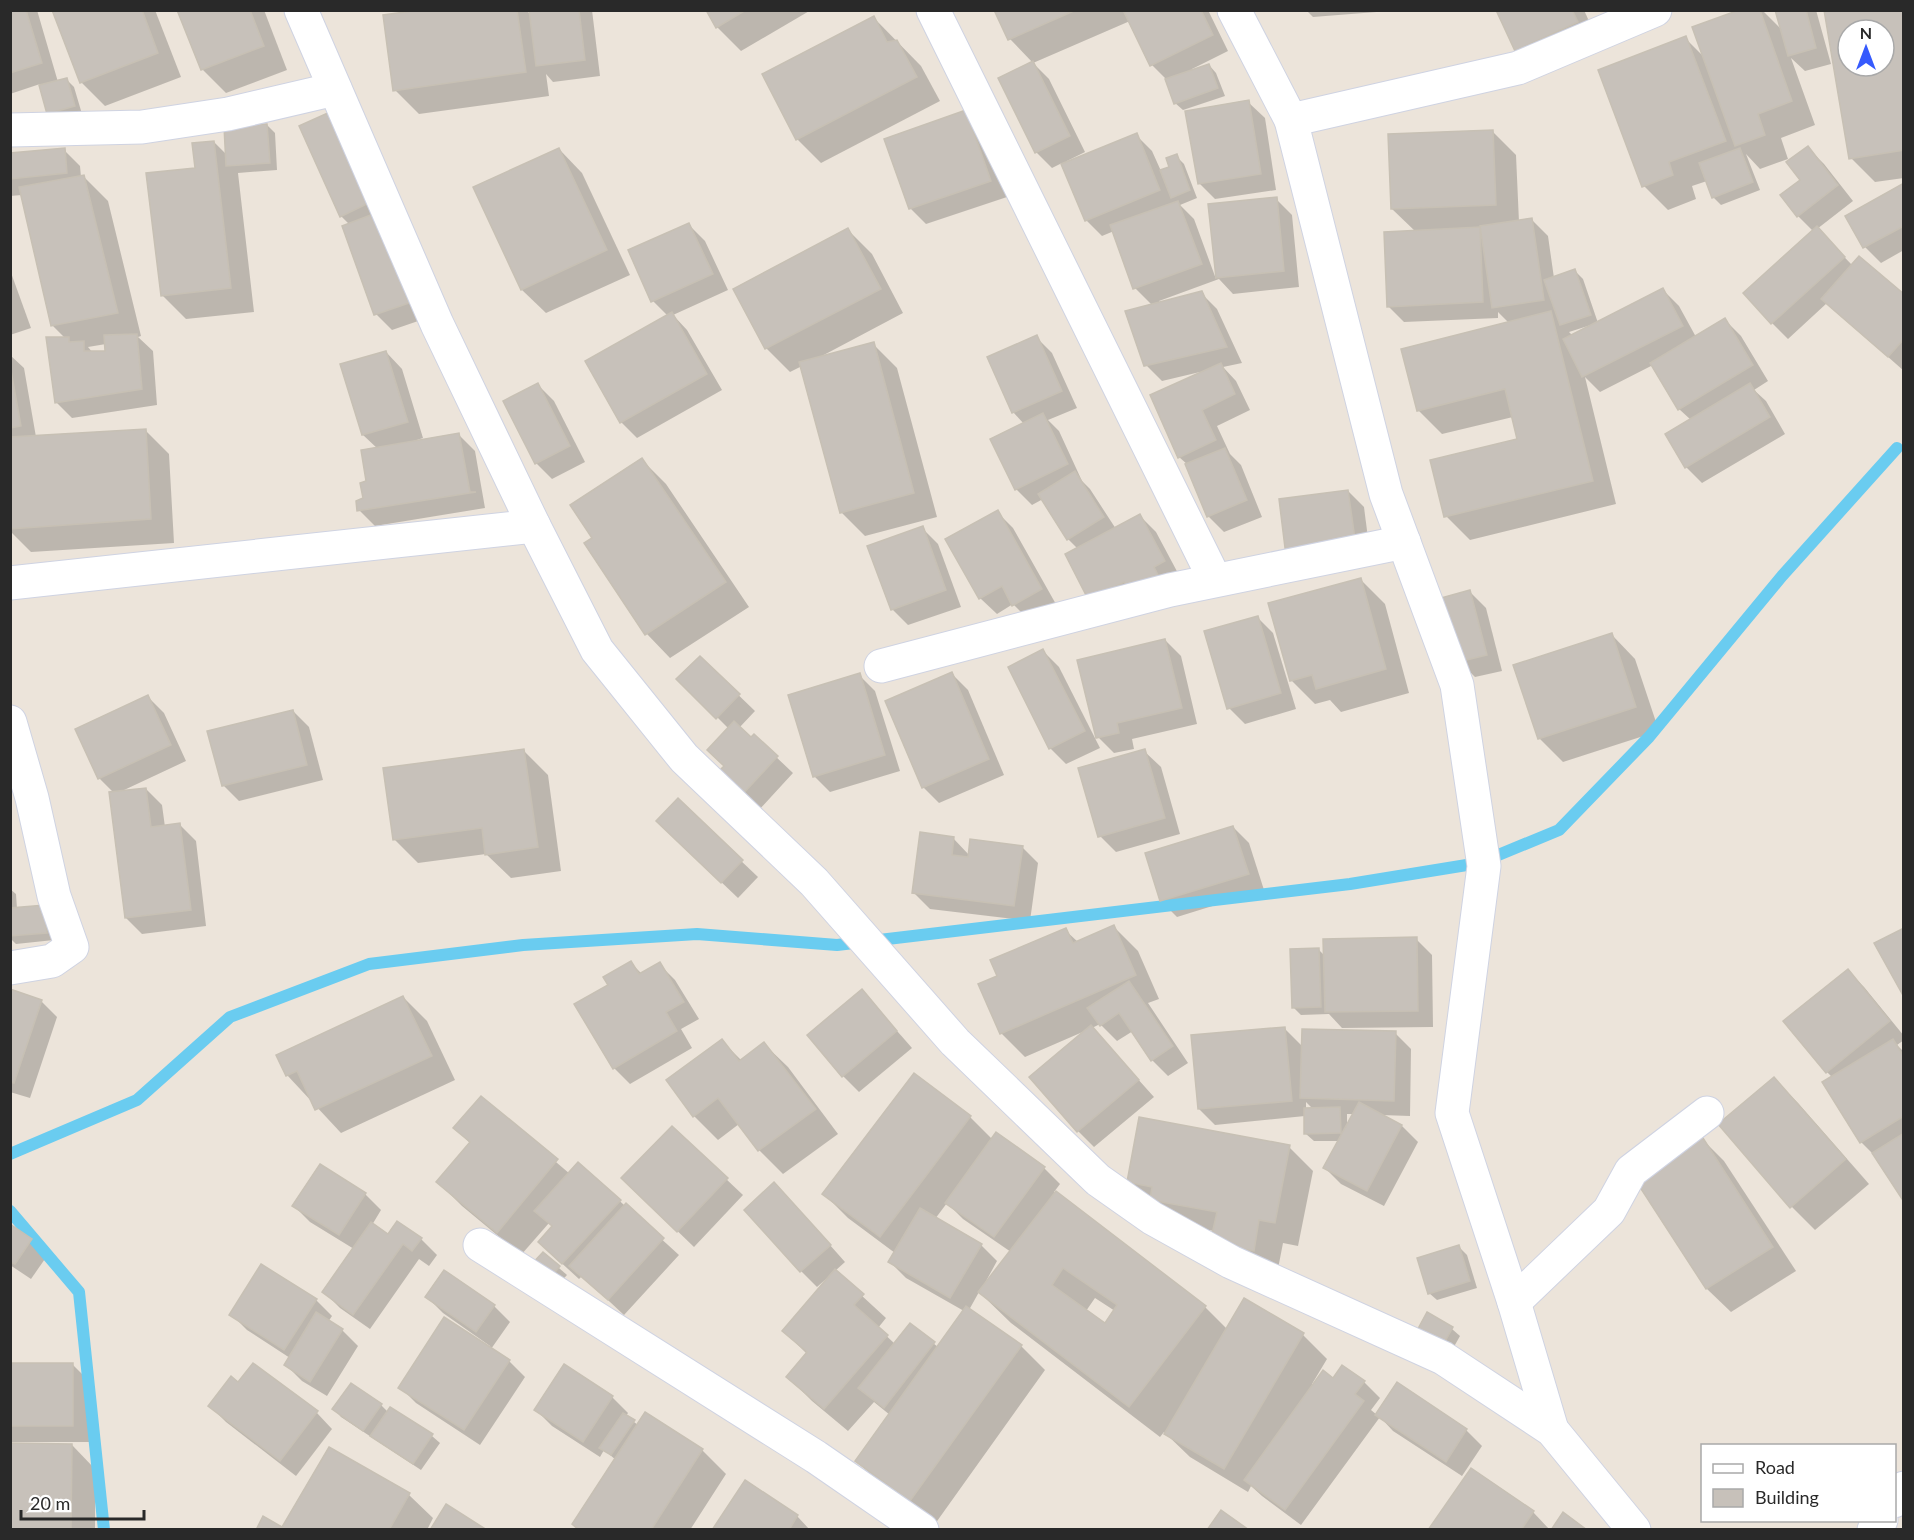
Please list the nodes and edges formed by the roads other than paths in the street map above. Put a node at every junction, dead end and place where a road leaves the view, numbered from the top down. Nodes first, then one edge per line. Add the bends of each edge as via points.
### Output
1 (301, 10) edge
2 (933, 10) edge
3 (1234, 10) edge
4 (1655, 10) edge
5 (335, 89) junction
6 (1291, 120) junction
7 (10, 130) edge
8 (534, 526) junction
9 (1404, 542) junction
10 (1215, 580) junction
11 (10, 584) edge
12 (881, 666) dead end
13 (10, 722) edge
14 (10, 968) edge
15 (1707, 1113) dead end
16 (480, 1245) dead end
17 (1514, 1302) junction
18 (1552, 1430) junction
19 (922, 1530) edge
20 (1634, 1530) edge

1 - 5 street
2 - 10 street
3 - 6 street
4 - 6 street via 1518,68
5 - 7 street via 228,114 142,127
5 - 8 street via 437,324
6 - 9 street via 1386,494
8 - 11 street
8 - 18 street via 597,650 684,758 814,882 955,1042 1098,1180 1152,1218 1231,1262 1443,1358
9 - 10 street
9 - 17 street via 1457,685 1484,866 1452,1113
10 - 12 street
13 - 14 street via 54,896 72,947 52,961
15 - 17 street via 1631,1171 1609,1211
16 - 19 street via 816,1457
17 - 18 street
18 - 20 street

